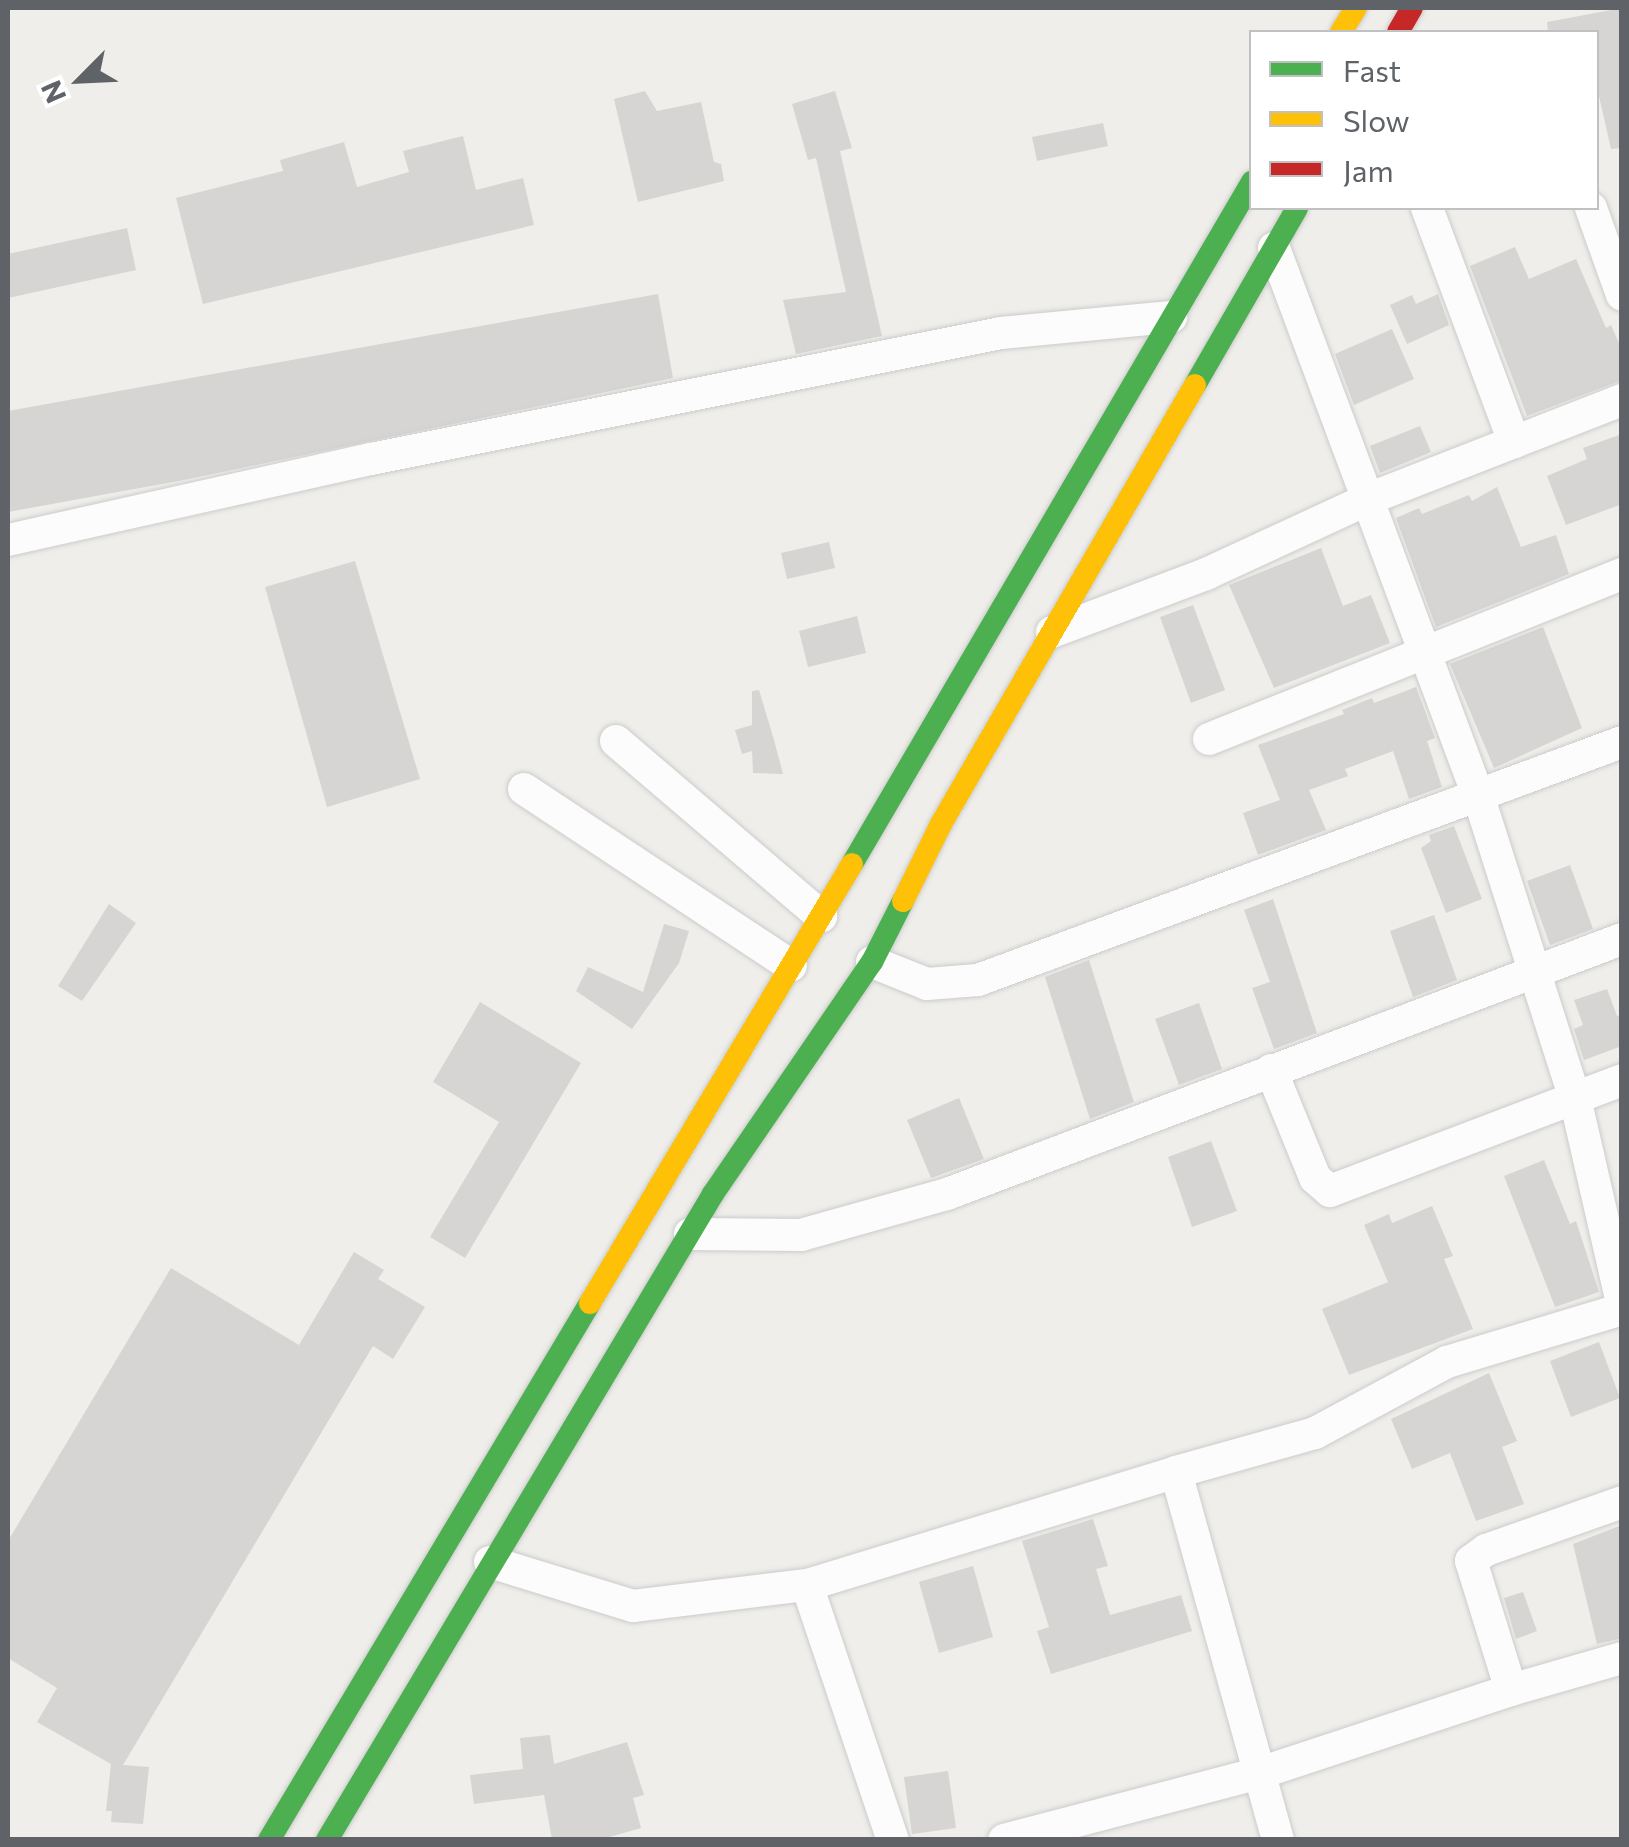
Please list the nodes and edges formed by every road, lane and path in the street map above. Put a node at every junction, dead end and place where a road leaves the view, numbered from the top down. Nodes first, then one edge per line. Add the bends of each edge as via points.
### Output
1 (1356, 8) edge
2 (1412, 8) edge
3 (1342, 30) edge
4 (1399, 30) edge
5 (1249, 187) edge
6 (1297, 210) edge
7 (1427, 210) edge
8 (1591, 210) edge
9 (1274, 248) junction
10 (1622, 294) edge
11 (1170, 317) junction
12 (1622, 400) edge
13 (1514, 442) junction
14 (1368, 498) junction
15 (8, 540) edge
16 (1622, 574) edge
17 (1050, 633) junction
18 (1427, 654) junction
19 (1209, 739) dead end
20 (616, 741) dead end
21 (1622, 742) edge
22 (524, 789) dead end
23 (1479, 798) junction
24 (821, 916) junction
25 (1622, 939) edge
26 (872, 962) junction
27 (791, 966) junction
28 (1534, 969) junction
29 (1270, 1070) junction
30 (1622, 1080) edge
31 (1575, 1098) junction
32 (690, 1234) junction
33 (1622, 1306) edge
34 (1176, 1472) junction
35 (1622, 1502) edge
36 (490, 1562) junction
37 (808, 1585) junction
38 (1622, 1658) edge
39 (1511, 1690) junction
40 (1260, 1773) junction
41 (269, 1840) edge
42 (328, 1840) edge
43 (892, 1840) edge
44 (1004, 1840) edge
45 (1278, 1840) edge

1 - 3 highway
2 - 4 highway
5 - 11 highway
6 - 9 highway
7 - 13 street
8 - 10 street
9 - 14 street
9 - 17 highway
11 - 15 street via 1000,332
11 - 24 highway
12 - 13 street
13 - 14 street
14 - 17 street via 1206,574
14 - 18 street
16 - 18 street
17 - 26 highway
18 - 19 street
18 - 23 street
20 - 24 street
21 - 23 street
22 - 27 street
23 - 26 street via 978,980 928,984
23 - 28 street
24 - 27 highway
25 - 28 street
26 - 32 highway
27 - 41 highway
28 - 29 street
28 - 31 street
29 - 31 street via 1314,1178 1330,1192
29 - 32 street via 947,1194 836,1228 768,1238
30 - 31 street
31 - 33 street
32 - 36 highway
33 - 34 street via 1448,1362 1315,1433
34 - 37 street
34 - 40 street
35 - 39 street via 1470,1561
36 - 37 street via 633,1606
36 - 42 highway
37 - 43 street
38 - 39 street
39 - 40 street
40 - 44 street
40 - 45 street

